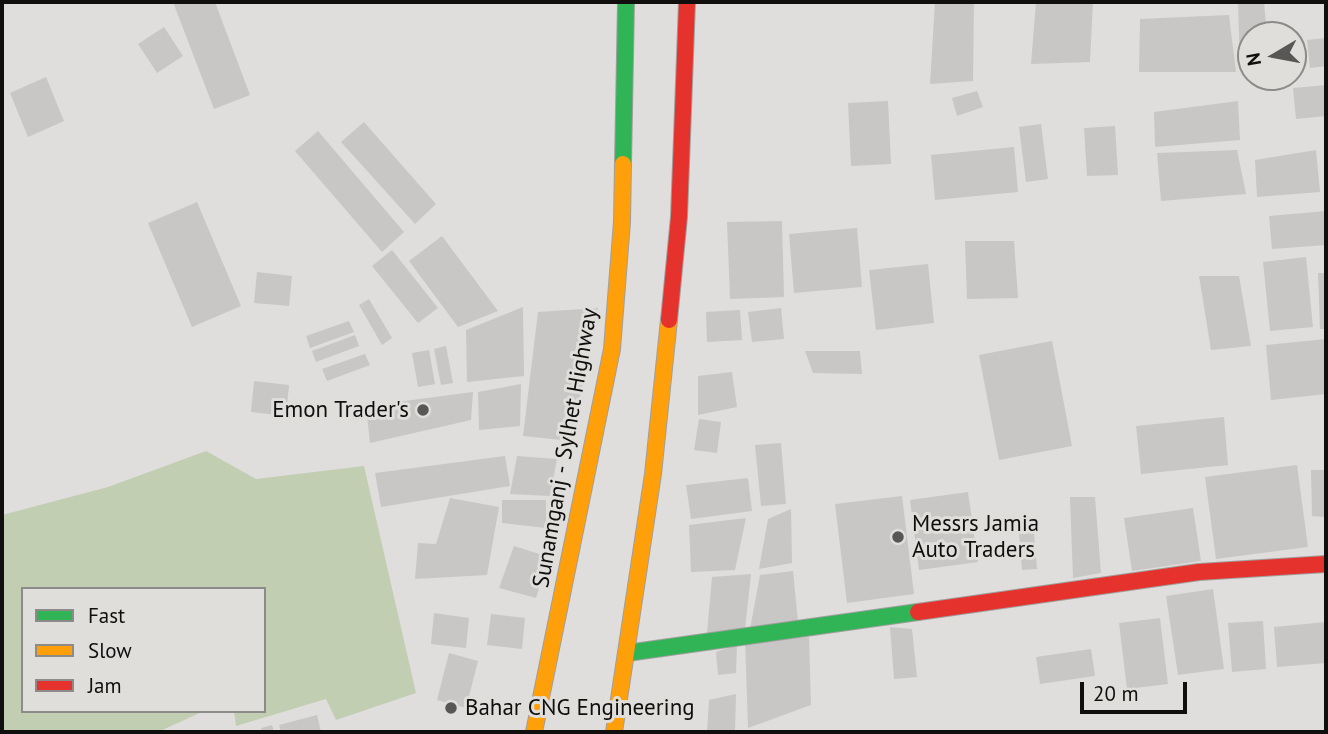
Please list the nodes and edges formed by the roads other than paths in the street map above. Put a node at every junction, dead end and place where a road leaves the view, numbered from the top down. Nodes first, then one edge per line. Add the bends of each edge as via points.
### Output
1 (626, 2) edge
2 (687, 2) edge
3 (1326, 565) edge
4 (627, 653) junction
5 (534, 732) edge
6 (614, 732) edge

1 - 5 main road, Sunamganj - Sylhet Highway via 622,222 612,349
2 - 4 main road via 677,230 653,474
3 - 4 main road via 1199,572
4 - 6 main road

